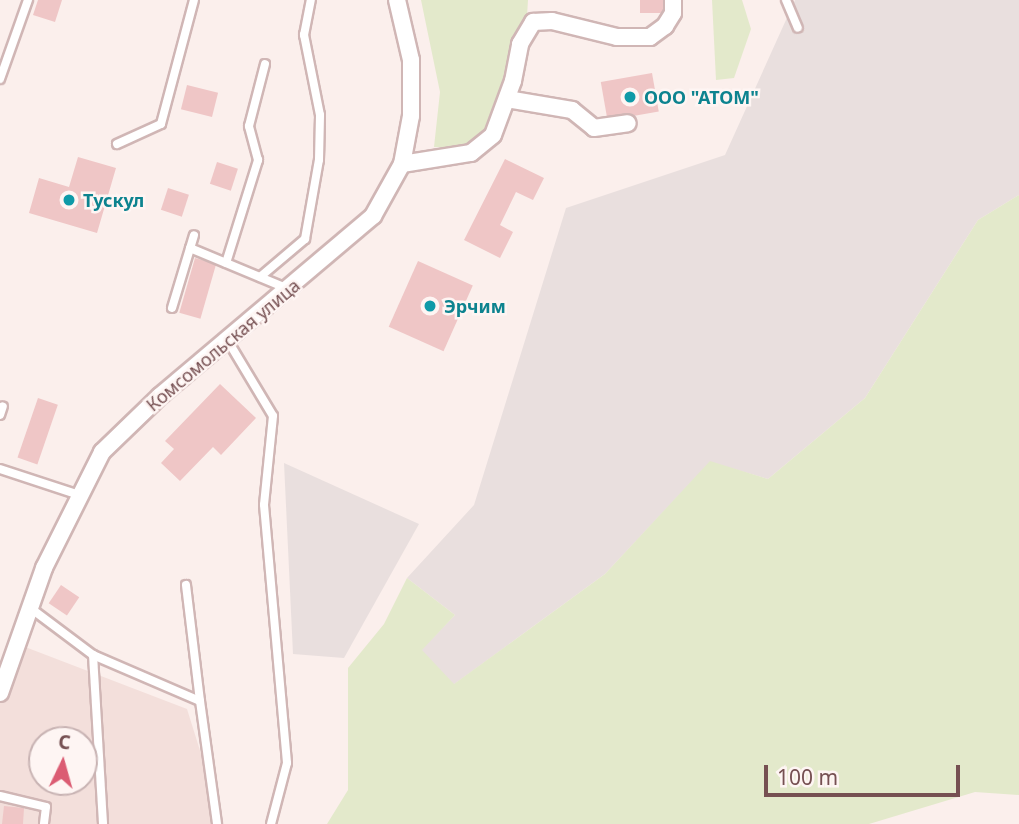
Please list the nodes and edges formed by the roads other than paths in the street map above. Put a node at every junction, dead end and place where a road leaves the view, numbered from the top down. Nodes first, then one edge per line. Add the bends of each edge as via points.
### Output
1 (28, 0) edge
2 (194, 0) edge
3 (312, 0) edge
4 (397, 0) edge
5 (673, 0) edge
6 (786, 0) edge
7 (799, 28) dead end
8 (265, 64) dead end
9 (0, 79) edge
10 (507, 99) junction
11 (628, 123) dead end
12 (117, 144) dead end
13 (402, 164) junction
14 (194, 235) dead end
15 (190, 248) junction
16 (226, 263) junction
17 (260, 277) junction
18 (289, 289) junction
19 (172, 308) dead end
20 (228, 341) junction
21 (0, 469) edge
22 (79, 495) junction
23 (186, 585) dead end
24 (29, 607) junction
25 (93, 655) junction
26 (0, 693) edge
27 (200, 701) junction
28 (0, 796) edge
29 (44, 824) edge
30 (103, 824) edge
31 (217, 824) edge
32 (271, 824) edge

1 - 9 lane
2 - 12 lane via 161,124
3 - 17 lane via 304,35 320,115 319,160 305,239
4 - 13 street, Комсомольская улица via 411,60 411,116
5 - 10 street via 673,13 665,26 650,37 617,37 552,21 533,22 520,44
6 - 7 lane
8 - 16 lane via 248,126 258,160
10 - 11 street via 572,110 594,128
10 - 13 street via 493,135 471,153
13 - 18 street, Комсомольская улица via 373,216
14 - 15 lane
15 - 16 lane
15 - 19 lane
16 - 17 lane
17 - 18 lane
18 - 20 street, Комсомольская улица
20 - 22 street, Комсомольская улица via 102,452
20 - 32 lane via 274,416 264,505 287,763
21 - 22 lane
22 - 24 street, Комсомольская улица
23 - 27 lane
24 - 25 lane
24 - 26 street, Комсомольская улица
25 - 27 lane
25 - 30 lane
27 - 31 lane
28 - 29 lane via 46,807

